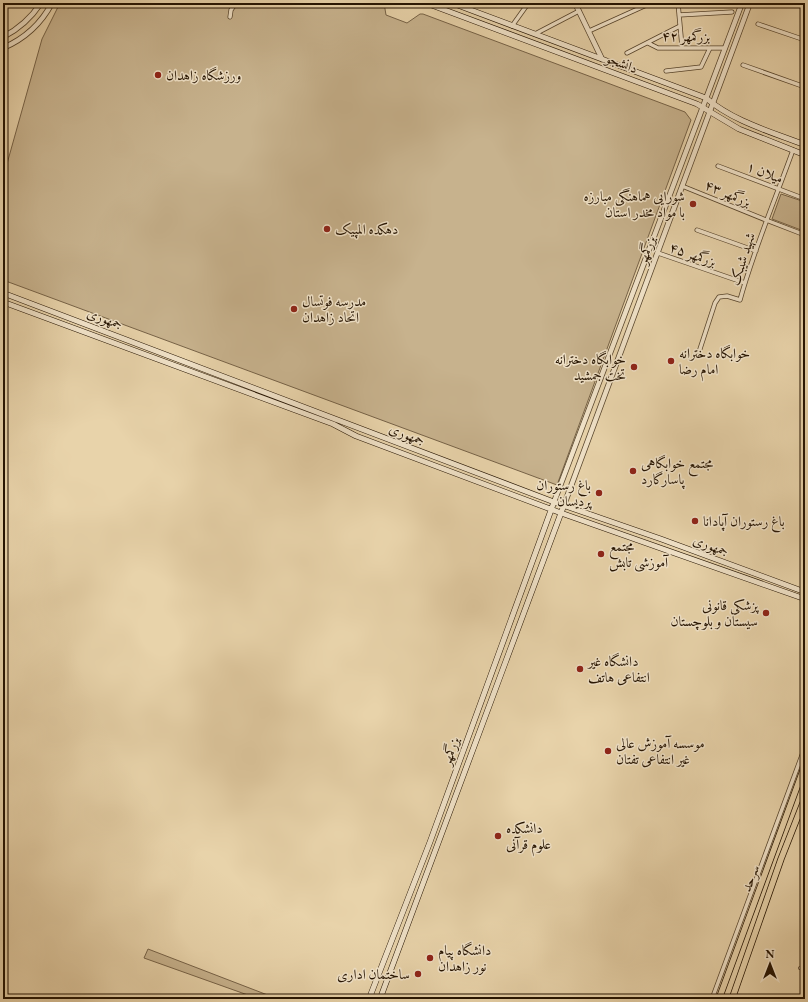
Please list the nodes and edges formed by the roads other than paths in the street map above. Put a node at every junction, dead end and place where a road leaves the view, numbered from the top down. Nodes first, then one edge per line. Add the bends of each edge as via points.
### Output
1 (41, 3) edge
2 (52, 3) edge
3 (426, 3) edge
4 (452, 3) edge
5 (469, 3) edge
6 (532, 3) edge
7 (575, 3) edge
8 (651, 3) edge
9 (678, 3) edge
10 (742, 3) edge
11 (750, 3) edge
12 (235, 4) dead end
13 (527, 4) edge
14 (467, 9) junction
15 (579, 11) junction
16 (732, 12) dead end
17 (679, 15) junction
18 (230, 17) dead end
19 (758, 24) dead end
20 (512, 26) junction
21 (680, 26) junction
22 (589, 31) junction
23 (535, 34) junction
24 (3, 37) edge
25 (805, 40) edge
26 (648, 43) junction
27 (682, 47) junction
28 (3, 48) edge
29 (710, 48) junction
30 (725, 48) junction
31 (627, 53) dead end
32 (602, 59) junction
33 (743, 65) dead end
34 (666, 70) dead end
35 (805, 87) edge
36 (706, 98) junction
37 (712, 104) junction
38 (703, 107) junction
39 (709, 112) junction
40 (805, 145) edge
41 (793, 150) junction
42 (805, 154) edge
43 (718, 166) dead end
44 (682, 186) junction
45 (779, 189) junction
46 (805, 199) edge
47 (766, 220) junction
48 (697, 230) dead end
49 (805, 235) edge
50 (756, 251) junction
51 (658, 253) junction
52 (648, 255) junction
53 (656, 259) junction
54 (745, 283) junction
55 (3, 293) edge
56 (3, 302) edge
57 (141, 344) junction
58 (699, 352) dead end
59 (137, 353) junction
60 (610, 355) junction
61 (618, 358) junction
62 (359, 429) junction
63 (356, 436) junction
64 (554, 502) junction
65 (564, 505) junction
66 (552, 510) junction
67 (561, 513) junction
68 (661, 539) junction
69 (658, 547) junction
70 (805, 592) edge
71 (805, 599) edge
72 (518, 603) junction
73 (526, 606) junction
74 (805, 747) edge
75 (805, 765) edge
76 (805, 798) edge
77 (805, 966) edge
78 (800, 968) dead end
79 (369, 999) edge
80 (380, 999) edge
81 (712, 999) edge
82 (719, 999) edge
83 (732, 999) edge

1 - 24 street via 25,22
2 - 28 street via 32,30
3 - 38 main road, دانشجو
4 - 14 main road, دانشجو
5 - 14 street
6 - 13 street
7 - 15 street
8 - 22 street
9 - 17 street
10 - 30 street, بزرگمهر
11 - 37 street, بزرگمهر
12 - 18 street
13 - 20 street
14 - 20 main road, دانشجو
15 - 22 street
15 - 23 street
16 - 17 street
17 - 21 street
19 - 25 street
20 - 23 main road, دانشجو
21 - 26 street
21 - 27 street
22 - 32 street
23 - 32 main road, دانشجو
26 - 27 street, بزرگمهر ۴۲ via 658,48
26 - 31 street
27 - 29 street, بزرگمهر ۴۲
29 - 30 street, بزرگمهر ۴۲
29 - 34 street via 701,68
30 - 36 street, بزرگمهر
32 - 36 main road, دانشجو
33 - 35 street
36 - 37 main road, دانشجو
36 - 38 street, بزرگمهر
37 - 39 street, بزرگمهر
37 - 40 main road, دانشجو via 742,120
38 - 39 main road, دانشجو
38 - 52 street, بزرگمهر
39 - 41 main road, دانشجو via 739,129
39 - 44 street, بزرگمهر
41 - 42 main road, دانشجو
41 - 45 street, شهید شیبک
43 - 45 street, میلان ۱
44 - 47 street, بزرگمهر ۴۳
44 - 51 street, بزرگمهر
45 - 46 street, میلان ۱
45 - 47 street, شهید شیبک
47 - 49 street, بزرگمهر ۴۳
47 - 50 street, شهید شیبک
48 - 50 street
50 - 54 street, شهید شیبک
51 - 53 street, بزرگمهر
51 - 54 street, بزرگمهر ۴۵
52 - 53 street
52 - 60 street, بزرگمهر
53 - 61 street, بزرگمهر
54 - 58 street, شهید شیبک via 740,300 727,296 719,297
55 - 57 main road, جمهوری
56 - 59 main road, جمهوری
57 - 59 main road
57 - 62 main road, جمهوری
59 - 63 main road, جمهوری via 333,424
60 - 61 street
60 - 64 street, بزرگمهر
61 - 65 street, بزرگمهر
62 - 63 main road
62 - 64 main road, جمهوری
63 - 66 main road, جمهوری
64 - 65 main road, جمهوری
64 - 66 main road, بزرگمهر
65 - 67 main road, بزرگمهر
65 - 68 main road, جمهوری
66 - 67 main road, جمهوری
66 - 72 main road, بزرگمهر
67 - 69 main road, جمهوری
67 - 73 main road, بزرگمهر
68 - 69 main road
68 - 70 main road, جمهوری
69 - 71 main road, جمهوری
72 - 73 main road
72 - 79 main road, بزرگمهر
73 - 80 main road, بزرگمهر
74 - 81 street
75 - 82 highway, سرحد
76 - 83 highway, سرحد
77 - 78 street

